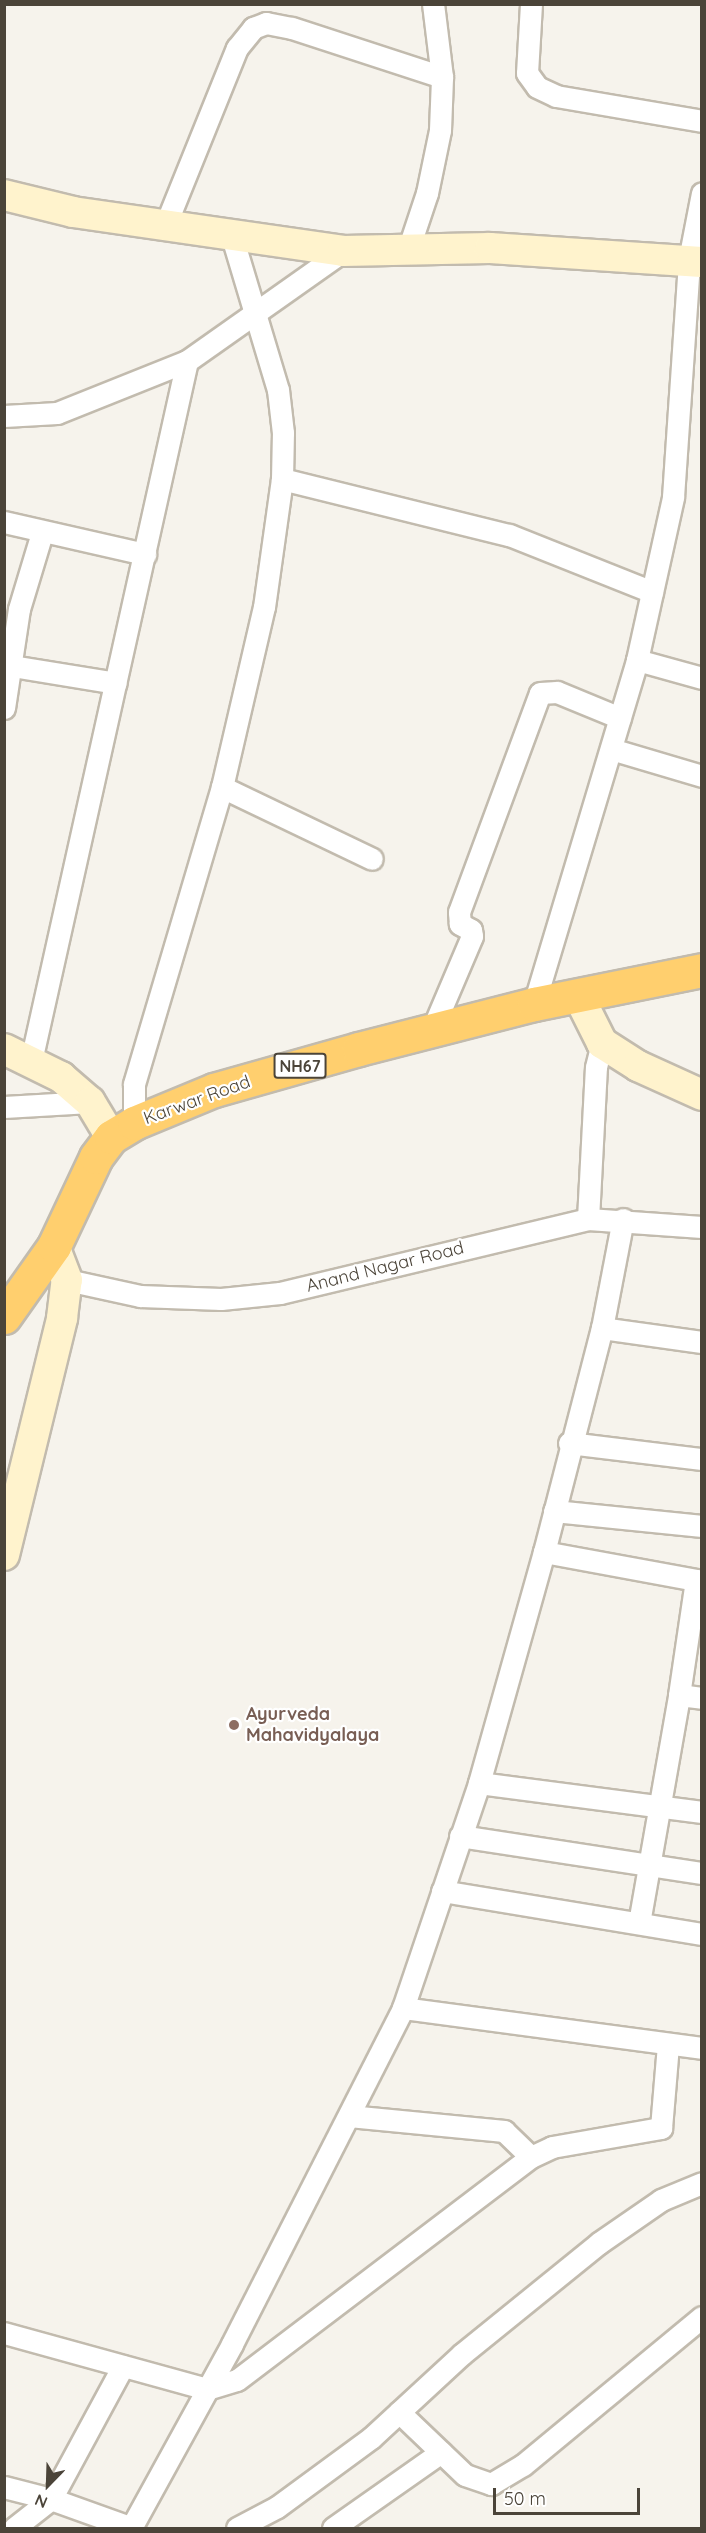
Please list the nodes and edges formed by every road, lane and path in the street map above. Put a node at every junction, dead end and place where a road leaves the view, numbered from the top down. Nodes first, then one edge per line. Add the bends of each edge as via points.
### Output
1 (433, 4) edge
2 (531, 4) edge
3 (442, 77) junction
4 (702, 121) edge
5 (702, 193) edge
6 (4, 195) edge
7 (165, 226) junction
8 (232, 237) junction
9 (408, 250) junction
10 (343, 251) junction
11 (695, 261) edge
12 (254, 315) junction
13 (187, 361) junction
14 (4, 416) edge
15 (282, 479) junction
16 (4, 522) edge
17 (42, 533) junction
18 (145, 554) junction
19 (652, 592) junction
20 (637, 660) junction
21 (12, 666) junction
22 (702, 678) edge
23 (116, 683) junction
24 (4, 708) edge
25 (620, 718) junction
26 (611, 749) junction
27 (702, 776) edge
28 (222, 787) junction
29 (372, 859) dead end
30 (702, 970) edge
31 (578, 995) junction
32 (534, 1004) junction
33 (432, 1030) junction
34 (602, 1043) junction
35 (18, 1055) edge
36 (702, 1095) edge
37 (90, 1102) junction
38 (4, 1107) edge
39 (122, 1130) junction
40 (588, 1219) junction
41 (623, 1219) junction
42 (702, 1227) edge
43 (54, 1246) junction
44 (67, 1280) junction
45 (4, 1317) edge
46 (602, 1328) junction
47 (702, 1342) edge
48 (569, 1443) junction
49 (702, 1459) edge
50 (554, 1511) junction
51 (702, 1526) edge
52 (544, 1552) junction
53 (4, 1555) edge
54 (699, 1580) edge
55 (679, 1695) junction
56 (702, 1698) edge
57 (478, 1783) junction
58 (657, 1806) junction
59 (702, 1812) edge
60 (460, 1836) junction
61 (648, 1865) junction
62 (702, 1873) edge
63 (442, 1891) junction
64 (639, 1923) junction
65 (702, 1934) edge
66 (403, 2008) junction
67 (668, 2044) junction
68 (702, 2048) edge
69 (349, 2116) junction
70 (531, 2157) junction
71 (702, 2183) edge
72 (702, 2317) edge
73 (4, 2333) edge
74 (123, 2366) junction
75 (207, 2389) junction
76 (399, 2412) junction
77 (441, 2452) junction
78 (4, 2487) edge
79 (51, 2499) junction
80 (131, 2528) edge
81 (14, 2529) edge
82 (237, 2529) edge
83 (333, 2529) edge

1 - 3 street
2 - 4 street via 527,73 537,87 556,96
3 - 7 street via 292,28 266,23 253,28 237,48
3 - 9 street via 440,130 427,193
5 - 11 street
6 - 7 street via 73,212
7 - 8 street
8 - 10 street
8 - 12 street
9 - 10 street
9 - 11 street via 490,248
10 - 12 street
11 - 19 street via 673,497
12 - 13 street
12 - 15 street via 278,390 283,433
13 - 14 street via 57,413
13 - 18 street
15 - 19 street via 509,535
15 - 28 street via 264,607
16 - 17 street
17 - 18 street
17 - 21 street via 19,609
18 - 23 street
19 - 20 street
20 - 22 street
20 - 25 street
21 - 23 street
21 - 24 street
23 - 35 street
25 - 26 street
25 - 33 street via 557,692 540,693 459,912 459,924 471,930 472,936
26 - 27 street
26 - 32 street
28 - 29 street
28 - 39 street
30 - 31 highway, Karwar Road / NH67
31 - 32 highway, Karwar Road / NH67
31 - 34 street
32 - 33 highway, Karwar Road / NH67
33 - 39 highway, Karwar Road / NH67 via 214,1090
34 - 36 street via 638,1066
34 - 40 street via 595,1088
35 - 37 street via 61,1077
37 - 38 street
37 - 39 street
39 - 43 highway via 96,1157
40 - 41 street, Anand Nagar Road
40 - 44 street, Anand Nagar Road via 280,1293 221,1299 140,1296
41 - 42 street, Anand Nagar Road
41 - 46 street
43 - 44 street
43 - 45 highway
44 - 53 street via 62,1317
46 - 47 street
46 - 48 street
48 - 49 street
48 - 50 street
50 - 51 street
50 - 52 street
52 - 54 street
52 - 57 street
54 - 55 street
55 - 56 street
55 - 58 street
57 - 58 street
57 - 60 street
58 - 59 street
58 - 61 street
60 - 61 street
60 - 63 street
61 - 62 street
61 - 64 street
63 - 64 street
63 - 66 street
64 - 65 street
66 - 67 street
66 - 69 street
67 - 68 street
67 - 70 street via 661,2128 552,2147
69 - 70 street via 504,2131
69 - 75 street
70 - 75 street via 259,2366 237,2380
71 - 76 street via 660,2200 599,2243 462,2354
72 - 77 street via 502,2481 479,2482 465,2475
73 - 74 street
74 - 75 street
74 - 79 street
75 - 80 street
76 - 77 street
76 - 82 street via 277,2507
77 - 83 street
78 - 79 street
79 - 80 street
79 - 81 street

